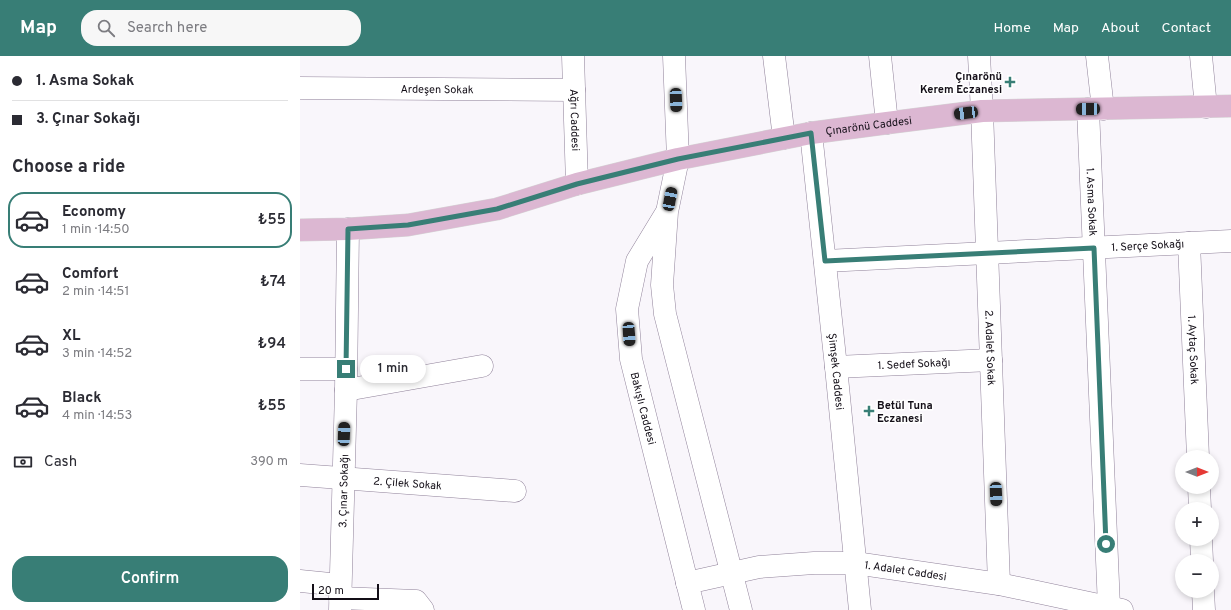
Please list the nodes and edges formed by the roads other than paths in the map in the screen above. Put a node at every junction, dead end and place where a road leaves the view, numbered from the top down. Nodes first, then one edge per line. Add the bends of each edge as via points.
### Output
1 (573, 56) edge
2 (674, 56) edge
3 (774, 56) edge
4 (880, 56) edge
5 (979, 56) edge
6 (1097, 56) edge
7 (1201, 56) edge
8 (300, 88) edge
9 (574, 90) junction
10 (1231, 106) edge
11 (1206, 107) junction
12 (1096, 109) junction
13 (982, 111) junction
14 (888, 123) junction
15 (811, 133) junction
16 (784, 138) junction
17 (678, 159) junction
18 (577, 184) junction
19 (667, 212) junction
20 (348, 229) junction
21 (300, 230) edge
22 (1231, 241) edge
23 (1190, 243) junction
24 (1094, 248) junction
25 (988, 252) junction
26 (825, 261) junction
27 (991, 360) junction
28 (482, 366) dead end
29 (836, 367) junction
30 (300, 369) edge
31 (346, 380) junction
32 (1198, 450) edge
33 (300, 475) edge
34 (343, 478) junction
35 (515, 491) dead end
36 (855, 563) junction
37 (732, 573) junction
38 (300, 581) edge
39 (687, 583) junction
40 (999, 584) junction
41 (340, 598) edge
42 (1203, 598) edge
43 (1116, 608) edge
44 (423, 610) edge
45 (694, 610) edge
46 (741, 610) edge
47 (860, 610) edge
48 (1204, 610) edge

1 - 9 street, Ağrı Caddesi
2 - 17 street, Bakışlı Caddesi
3 - 16 street
4 - 14 street
5 - 13 street, 2. Adalet Sokak
6 - 12 street, 1. Asma Sokak
7 - 11 street
8 - 9 street, Ardeşen Sokak
9 - 18 street, Ağrı Caddesi
10 - 11 main road, Çınarönü Caddesi
11 - 12 main road, Çınarönü Caddesi
12 - 13 main road, Çınarönü Caddesi
12 - 24 street, 1. Asma Sokak
13 - 14 main road, Çınarönü Caddesi
13 - 25 street, 2. Adalet Sokak
14 - 15 main road, Çınarönü Caddesi
15 - 16 main road, Çınarönü Caddesi
15 - 26 street, Şimşek Caddesi
16 - 17 main road, Çınarönü Caddesi
17 - 18 main road, Çınarönü Caddesi
17 - 19 street, Bakışlı Caddesi
18 - 20 main road, Çınarönü Caddesi via 497,209 408,225
19 - 37 street, Bakışlı Caddesi via 662,285 665,314
19 - 39 street, Bakışlı Caddesi via 637,261 627,309 631,359
20 - 21 main road, Çınarönü Caddesi
20 - 31 street, 3. Çınar Sokağı
22 - 23 street, 1. Serçe Sokağı
23 - 24 street, 1. Serçe Sokağı
23 - 32 street, 1. Aytaç Sokak
24 - 25 street, 1. Serçe Sokağı
24 - 43 street, 1. Asma Sokak
25 - 26 street, 1. Serçe Sokağı
25 - 27 street, 2. Adalet Sokak
26 - 29 street, Şimşek Caddesi
27 - 29 street, 1. Sedef Sokağı
27 - 40 street, 2. Adalet Sokak
28 - 31 street
29 - 36 street, Şimşek Caddesi
30 - 31 street
31 - 34 street, 3. Çınar Sokağı
33 - 34 street, 2. Çilek Sokak
34 - 35 street, 2. Çilek Sokak
34 - 41 street, 3. Çınar Sokağı
36 - 37 street, 1. Adalet Caddesi via 760,567
36 - 40 street, 1. Adalet Caddesi
36 - 47 street, Şimşek Caddesi
37 - 39 street, 1. Adalet Caddesi
37 - 46 street, Bakışlı Caddesi
38 - 41 street
39 - 45 street, Bakışlı Caddesi
40 - 43 street, 1. Adalet Caddesi
41 - 44 street via 416,601
42 - 48 street

